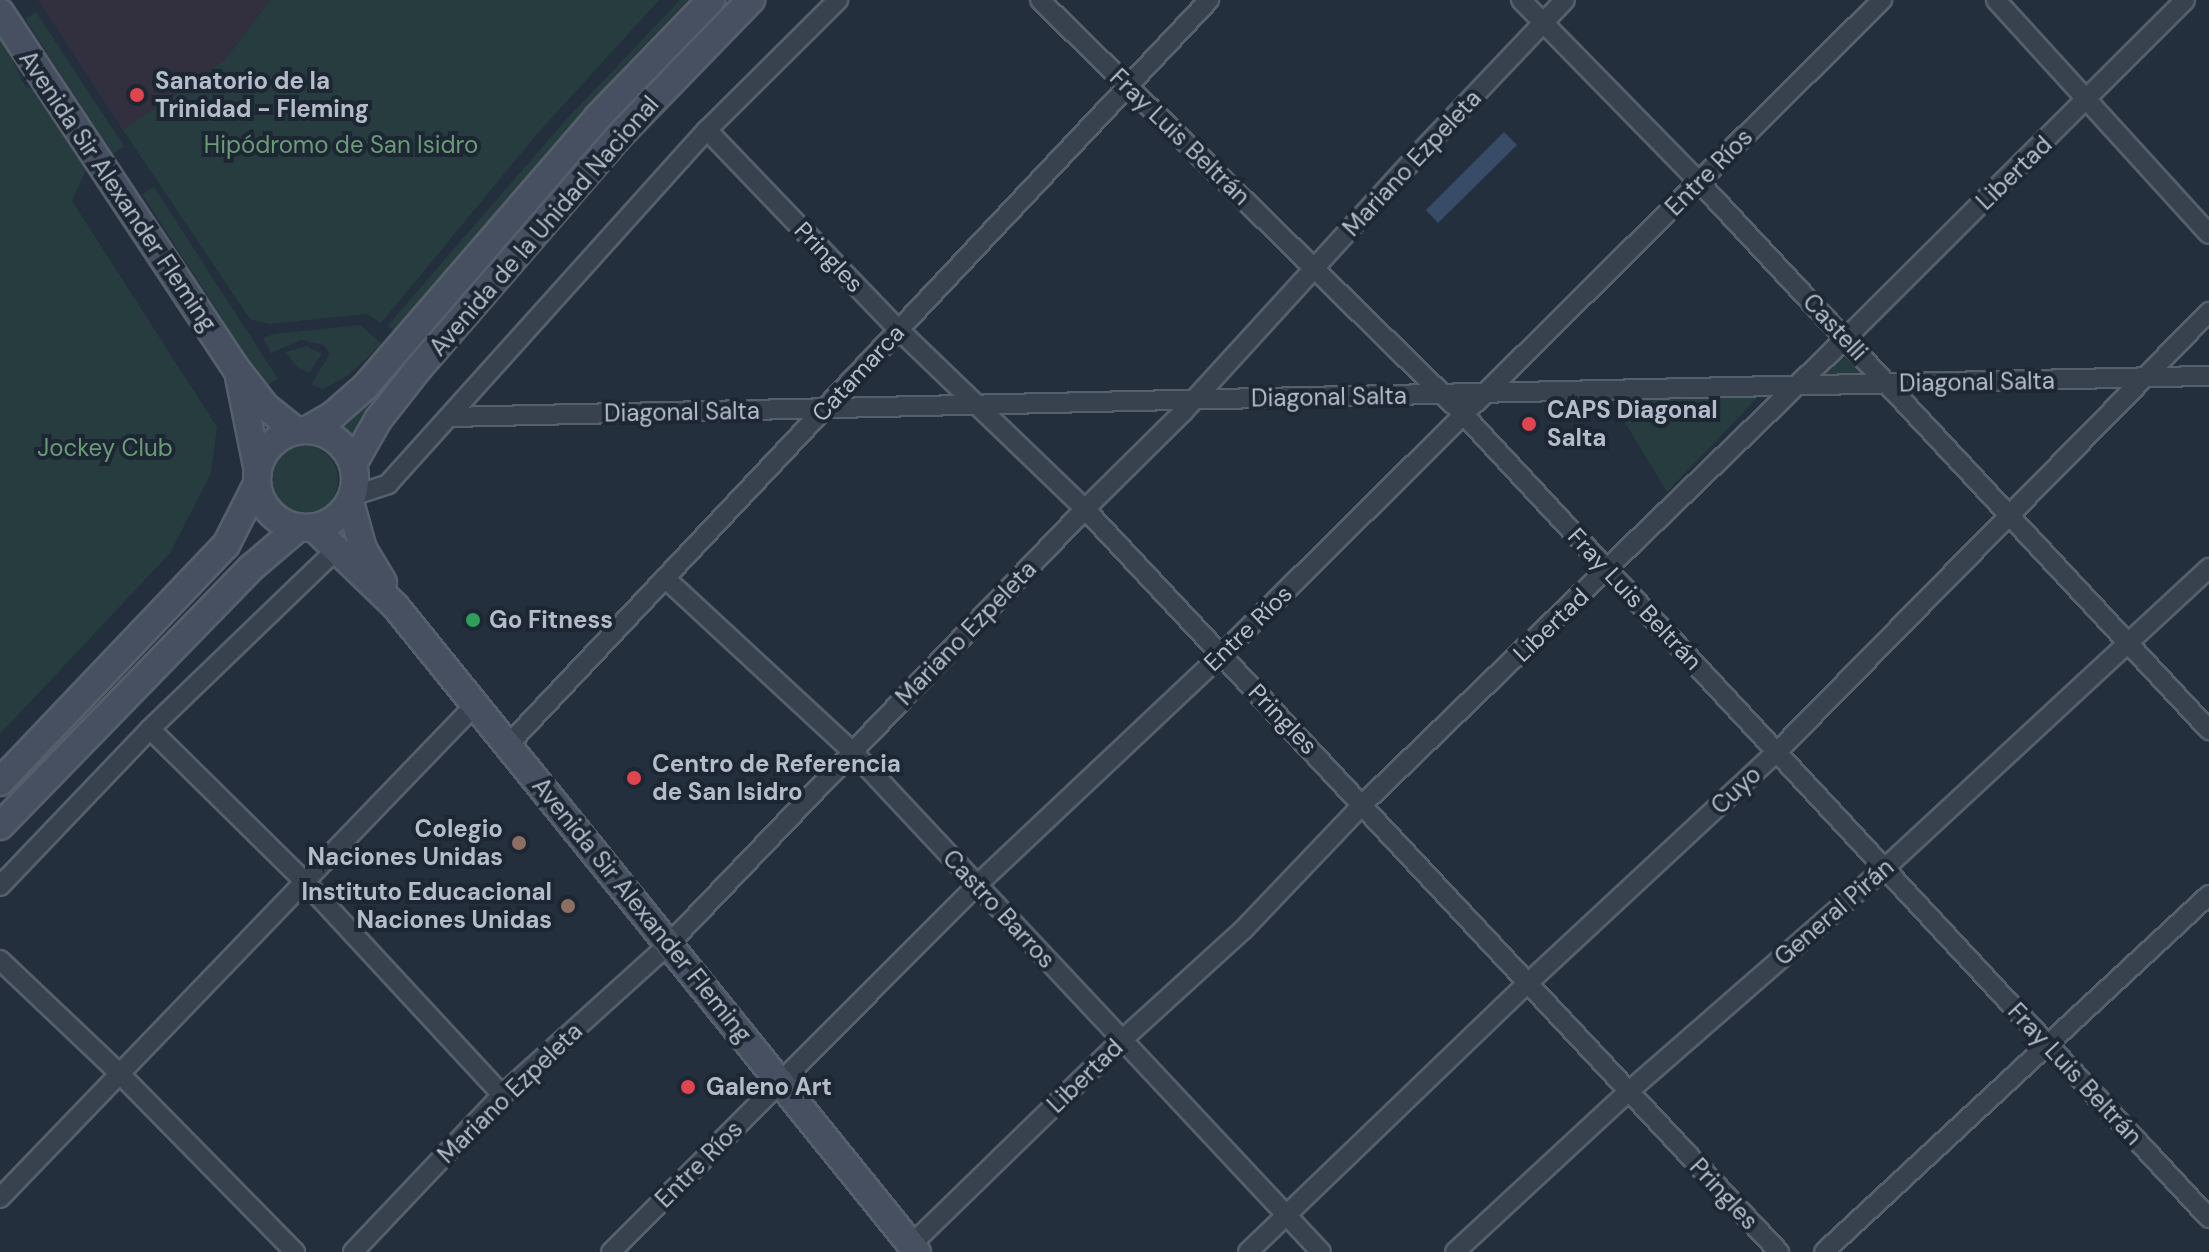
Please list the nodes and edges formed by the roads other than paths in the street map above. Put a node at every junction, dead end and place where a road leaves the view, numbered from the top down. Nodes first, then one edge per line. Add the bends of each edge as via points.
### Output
1 (711, 0) edge
2 (751, 0) edge
3 (838, 0) edge
4 (1040, 0) edge
5 (1209, 0) edge
6 (1521, 0) edge
7 (1565, 0) edge
8 (1882, 0) edge
9 (1996, 0) edge
10 (2185, 0) edge
11 (0, 12) edge
12 (1544, 22) junction
13 (1128, 86) junction
14 (2087, 102) junction
15 (707, 130) junction
16 (1699, 182) junction
17 (2209, 234) edge
18 (1315, 269) junction
19 (2209, 312) edge
20 (899, 330) junction
21 (1845, 339) junction
22 (237, 370) junction
23 (2209, 376) edge
24 (2147, 378) junction
25 (1888, 384) junction
26 (1794, 386) junction
27 (1485, 393) junction
28 (1443, 394) junction
29 (1194, 400) junction
30 (975, 405) junction
31 (825, 408) junction
32 (1464, 415) junction
33 (450, 417) junction
34 (302, 430) junction
35 (353, 464) junction
36 (257, 478) junction
37 (351, 499) junction
38 (1085, 509) junction
39 (2011, 517) junction
40 (306, 527) junction
41 (335, 551) junction
42 (2209, 568) edge
43 (1607, 571) junction
44 (665, 578) junction
45 (396, 607) junction
46 (2129, 644) junction
47 (1221, 655) junction
48 (475, 705) junction
49 (150, 729) junction
50 (2209, 730) edge
51 (508, 745) junction
52 (852, 751) junction
53 (1777, 752) junction
54 (0, 782) edge
55 (1363, 804) junction
56 (0, 826) edge
57 (1885, 868) junction
58 (305, 882) junction
59 (977, 885) junction
60 (0, 886) edge
61 (2209, 895) edge
62 (669, 944) junction
63 (0, 960) edge
64 (1528, 983) junction
65 (1122, 1040) junction
66 (2049, 1045) junction
67 (120, 1074) junction
68 (780, 1081) junction
69 (1628, 1092) junction
70 (502, 1095) junction
71 (0, 1198) edge
72 (1287, 1215) junction
73 (2209, 1218) edge
74 (914, 1248) edge
75 (295, 1252) edge
76 (353, 1252) edge
77 (611, 1252) edge
78 (1248, 1252) edge
79 (1321, 1252) edge
80 (1455, 1252) edge
81 (1779, 1252) edge
82 (1824, 1252) edge

1 - 34 main road, Avenida de la Unidad Nacional via 598,117 366,386 333,415
2 - 35 main road, Avenida de la Unidad Nacional via 619,136 418,369 378,420
3 - 15 street
4 - 13 street, Fray Luis Beltrán
5 - 13 street, Catamarca
6 - 12 street, Castelli
7 - 12 street, Mariano Ezpeleta
8 - 16 street, Entre Ríos
9 - 14 street
10 - 14 street, Libertad
11 - 22 main road, Avenida Sir Alexander Fleming
12 - 16 street, Castelli
12 - 18 street, Mariano Ezpeleta
13 - 18 street, Fray Luis Beltrán
13 - 20 street, Catamarca
14 - 17 street
14 - 21 street, Libertad
15 - 20 street, Pringles
15 - 33 street
16 - 21 street, Castelli
16 - 27 street, Entre Ríos
18 - 28 street, Fray Luis Beltrán
18 - 29 street, Mariano Ezpeleta
19 - 24 street, Cuyo
20 - 30 street, Pringles
20 - 31 street, Catamarca
21 - 25 street, Castelli
21 - 26 street, Libertad
22 - 34 main road, Avenida Sir Alexander Fleming via 265,406
22 - 36 main road, Avenida Sir Alexander Fleming
23 - 24 street, Diagonal Salta
24 - 25 street, Diagonal Salta
24 - 39 street, Cuyo
25 - 26 street, Diagonal Salta
25 - 39 street, Castelli
26 - 27 street, Diagonal Salta
26 - 43 street, Libertad
27 - 28 street, Diagonal Salta
27 - 32 street, Entre Ríos
28 - 29 street, Diagonal Salta
28 - 32 street, Fray Luis Beltrán
29 - 30 street, Diagonal Salta
29 - 38 street, Mariano Ezpeleta
30 - 31 street, Diagonal Salta
30 - 38 street, Pringles
31 - 33 street, Diagonal Salta
31 - 44 street, Catamarca
32 - 43 street, Fray Luis Beltrán
32 - 47 street, Entre Ríos
33 - 37 street via 388,484
34 - 35 main road via 334,438
34 - 36 main road via 270,446
35 - 37 main road
36 - 40 main road via 272,514
36 - 54 main road via 226,545
37 - 40 main road via 344,512
37 - 45 main road, Avenida Sir Alexander Fleming via 363,549
38 - 47 street, Pringles
38 - 52 street, Mariano Ezpeleta
39 - 46 street, Castelli
39 - 53 street, Cuyo
40 - 41 main road, Avenida Sir Alexander Fleming
40 - 56 main road via 251,568
41 - 45 main road, Avenida Sir Alexander Fleming
41 - 49 street
42 - 46 street, General Pirán
43 - 53 street, Fray Luis Beltrán
43 - 55 street, Libertad
44 - 51 street, Catamarca
44 - 52 street, Castro Barros
45 - 48 main road, Avenida Sir Alexander Fleming
46 - 50 street, Castelli
46 - 57 street, General Pirán
47 - 55 street, Pringles
47 - 59 street, Entre Ríos
48 - 51 main road, Avenida Sir Alexander Fleming
48 - 58 street
49 - 58 street
49 - 60 street
51 - 62 main road, Avenida Sir Alexander Fleming
52 - 59 street, Castro Barros
52 - 62 street, Mariano Ezpeleta
53 - 57 street, Fray Luis Beltrán
53 - 64 street, Cuyo
55 - 64 street, Pringles
55 - 65 street, Libertad via 1243,930
57 - 66 street, Fray Luis Beltrán
57 - 69 street, General Pirán
58 - 67 street
58 - 70 street
59 - 65 street, Castro Barros
59 - 68 street, Entre Ríos
61 - 66 street
62 - 68 main road, Avenida Sir Alexander Fleming
62 - 70 street, Mariano Ezpeleta
63 - 67 street
64 - 69 street, Pringles
64 - 72 street, Cuyo
65 - 72 street, Castro Barros
65 - 74 street, Libertad
66 - 73 street, Fray Luis Beltrán
66 - 82 street
67 - 71 street
67 - 75 street
68 - 74 main road, Avenida Sir Alexander Fleming
68 - 77 street, Entre Ríos
69 - 80 street, General Pirán
69 - 81 street, Pringles
70 - 76 street, Mariano Ezpeleta
72 - 78 street, Cuyo
72 - 79 street, Castro Barros

